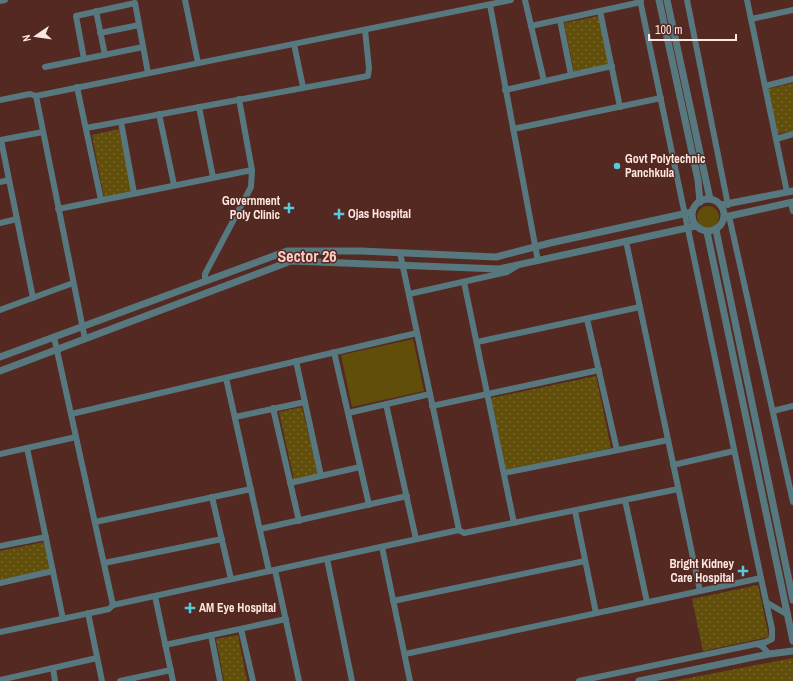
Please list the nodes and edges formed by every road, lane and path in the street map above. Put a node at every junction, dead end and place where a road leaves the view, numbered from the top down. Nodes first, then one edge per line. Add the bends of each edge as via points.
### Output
1 (5, 0) edge
2 (185, 0) edge
3 (511, 0) edge
4 (525, 0) edge
5 (659, 0) edge
6 (667, 0) edge
7 (687, 0) edge
8 (747, 0) edge
9 (0, 1) edge
10 (640, 1) edge
11 (490, 5) junction
12 (793, 10) edge
13 (96, 11) junction
14 (600, 11) junction
15 (751, 19) junction
16 (560, 20) junction
17 (139, 25) junction
18 (531, 26) junction
19 (365, 30) junction
20 (100, 33) junction
21 (294, 44) junction
22 (143, 47) junction
23 (105, 55) junction
24 (84, 59) junction
25 (198, 63) junction
26 (612, 66) junction
27 (45, 67) dead end
28 (148, 73) junction
29 (571, 75) junction
30 (793, 79) edge
31 (544, 81) junction
32 (765, 86) junction
33 (303, 87) junction
34 (77, 88) junction
35 (505, 90) junction
36 (36, 96) junction
37 (660, 98) junction
38 (239, 99) junction
39 (0, 100) edge
40 (620, 106) junction
41 (199, 107) junction
42 (159, 114) junction
43 (120, 122) junction
44 (86, 128) junction
45 (513, 129) junction
46 (43, 132) junction
47 (793, 134) edge
48 (776, 138) junction
49 (1, 140) edge
50 (252, 170) junction
51 (213, 177) junction
52 (9, 180) junction
53 (0, 182) edge
54 (174, 185) junction
55 (790, 191) edge
56 (134, 193) junction
57 (710, 199) junction
58 (101, 200) junction
59 (700, 202) junction
60 (792, 202) edge
61 (725, 205) junction
62 (58, 209) junction
63 (793, 211) edge
64 (692, 212) junction
65 (685, 214) junction
66 (727, 216) junction
67 (17, 219) junction
68 (0, 222) edge
69 (696, 226) junction
70 (688, 228) junction
71 (716, 230) junction
72 (707, 232) junction
73 (626, 241) junction
74 (535, 247) junction
75 (400, 252) junction
76 (538, 260) junction
77 (519, 265) junction
78 (403, 266) junction
79 (205, 281) junction
80 (464, 282) junction
81 (73, 283) junction
82 (409, 294) junction
83 (33, 298) junction
84 (640, 307) junction
85 (0, 310) edge
86 (588, 319) junction
87 (82, 327) junction
88 (417, 333) junction
89 (54, 337) junction
90 (85, 339) junction
91 (477, 342) junction
92 (57, 350) junction
93 (334, 352) junction
94 (0, 357) edge
95 (296, 361) junction
96 (599, 370) junction
97 (0, 371) edge
98 (226, 378) junction
99 (430, 394) junction
100 (488, 394) junction
101 (305, 402) junction
102 (386, 404) junction
103 (432, 406) junction
104 (793, 406) edge
105 (273, 408) junction
106 (773, 411) junction
107 (348, 413) junction
108 (71, 414) junction
109 (235, 416) junction
110 (76, 437) junction
111 (668, 440) junction
112 (27, 448) junction
113 (617, 450) junction
114 (734, 451) junction
115 (0, 454) edge
116 (673, 464) junction
117 (360, 467) junction
118 (504, 473) junction
119 (321, 476) junction
120 (290, 483) junction
121 (251, 489) junction
122 (678, 489) junction
123 (407, 496) junction
124 (212, 497) junction
125 (625, 500) junction
126 (793, 502) edge
127 (369, 505) junction
128 (575, 510) junction
129 (299, 520) junction
130 (95, 522) junction
131 (514, 523) junction
132 (260, 529) junction
133 (459, 530) junction
134 (46, 537) junction
135 (222, 539) junction
136 (416, 540) junction
137 (0, 546) edge
138 (382, 547) junction
139 (327, 559) junction
140 (586, 561) junction
141 (104, 563) junction
142 (272, 570) junction
143 (53, 571) junction
144 (761, 578) junction
145 (231, 579) junction
146 (0, 583) edge
147 (700, 591) junction
148 (155, 596) junction
149 (793, 600) edge
150 (393, 601) junction
151 (647, 602) junction
152 (766, 602) junction
153 (113, 605) junction
154 (596, 613) junction
155 (88, 614) junction
156 (788, 615) junction
157 (63, 619) junction
158 (286, 619) junction
159 (241, 629) junction
160 (0, 632) edge
161 (211, 635) junction
162 (793, 641) edge
163 (755, 644) junction
164 (165, 645) junction
165 (793, 651) edge
166 (405, 654) junction
167 (769, 654) junction
168 (97, 658) junction
169 (53, 668) junction
170 (171, 670) junction
171 (0, 680) edge
172 (55, 681) edge
173 (102, 681) edge
174 (120, 681) edge
175 (173, 681) edge
176 (220, 681) edge
177 (253, 681) edge
178 (299, 681) edge
179 (352, 681) edge
180 (410, 681) edge
181 (579, 681) edge
182 (639, 681) edge

1 - 9 street
2 - 25 street
3 - 11 street
4 - 18 street
5 - 59 street via 698,180
6 - 57 street
7 - 61 street
8 - 15 street
10 - 14 street
10 - 37 street
11 - 19 street
11 - 35 street
12 - 15 street
13 - 17 street via 135,3
13 - 20 street
13 - 24 street via 76,16
14 - 16 street
14 - 26 street
15 - 32 street
16 - 18 street
16 - 29 street
17 - 20 street
17 - 22 street
18 - 31 street
19 - 21 street
19 - 33 street via 368,76 307,89
20 - 23 street
21 - 25 street
21 - 33 street
22 - 23 street
22 - 28 street
23 - 24 street
24 - 27 street
25 - 28 street
26 - 29 street
26 - 40 street
28 - 34 street
29 - 31 street
30 - 32 street
31 - 35 street
32 - 48 street
33 - 38 street
34 - 36 street
34 - 44 street
35 - 45 street
36 - 39 street via 30,94
36 - 46 street
37 - 40 street
37 - 65 street
38 - 41 street
38 - 50 street
40 - 45 street
41 - 42 street
41 - 51 street
42 - 43 street
42 - 54 street
43 - 44 street
43 - 56 street
44 - 58 street
45 - 74 street
46 - 49 street
46 - 62 street
47 - 48 street
48 - 55 street
49 - 52 street
50 - 51 street
50 - 79 street via 251,187 205,274
51 - 54 street
52 - 53 street
52 - 67 street
54 - 56 street
55 - 61 street
56 - 58 street
57 - 59 street
57 - 61 street
58 - 62 street
59 - 64 street
60 - 63 street
60 - 66 street
61 - 66 street
62 - 81 street
64 - 65 street
64 - 69 street
65 - 70 street
65 - 74 street
66 - 71 street
66 - 106 street
67 - 68 street
67 - 83 street
69 - 70 street
69 - 72 street
70 - 73 street
70 - 114 street
71 - 72 street
71 - 149 street
72 - 156 street
73 - 76 street
73 - 84 street
74 - 75 street via 496,257
74 - 76 street
75 - 78 street
75 - 79 street via 287,250
76 - 77 street
77 - 78 street via 499,269
77 - 80 street via 507,272
78 - 82 street
78 - 90 street via 291,261
79 - 87 street
80 - 82 street
80 - 91 street
81 - 83 street
81 - 87 street
82 - 88 street
83 - 85 street
84 - 86 street
84 - 111 street
86 - 91 street
86 - 96 street
87 - 89 street
87 - 90 street
88 - 93 street
88 - 99 street
89 - 92 street
89 - 94 street
90 - 92 street
91 - 100 street
92 - 97 street
92 - 108 street
93 - 95 street
93 - 107 street
95 - 98 street
95 - 101 street
96 - 100 street
96 - 113 street
98 - 108 street
98 - 109 street
99 - 102 street
99 - 103 street
100 - 103 street
100 - 118 street
101 - 105 street
101 - 119 street
102 - 107 street
102 - 123 street
103 - 133 street
104 - 106 street
105 - 109 street
105 - 120 street
106 - 126 street
107 - 117 street
108 - 110 street
109 - 121 street
110 - 112 street
110 - 130 street
111 - 113 street
111 - 116 street
112 - 115 street
112 - 134 street
113 - 118 street
114 - 116 street
114 - 144 street
116 - 122 street
117 - 119 street
117 - 127 street
118 - 131 street
119 - 120 street
120 - 129 street
121 - 124 street
121 - 132 street
122 - 125 street
122 - 147 street
123 - 127 street
123 - 136 street
124 - 130 street
124 - 135 street
125 - 128 street
125 - 151 street
127 - 129 street
128 - 131 street
128 - 140 street
129 - 132 street
130 - 141 street
131 - 133 street via 464,533
132 - 142 street
133 - 136 street
134 - 137 street
134 - 143 street
135 - 141 street
135 - 145 street
136 - 138 street
138 - 139 street
138 - 150 street
139 - 142 street
139 - 179 street
140 - 150 street
140 - 154 street
141 - 153 street
142 - 145 street
142 - 158 street
143 - 146 street
143 - 157 street
144 - 147 street
144 - 152 street
145 - 148 street
147 - 151 street
148 - 153 street
148 - 164 street
150 - 166 street
151 - 154 street
152 - 156 street
152 - 163 street via 772,639
153 - 155 street via 109,609
154 - 166 street
155 - 157 street
155 - 168 street
156 - 162 street
157 - 160 street
158 - 159 street
158 - 178 street
159 - 161 street
159 - 177 street
161 - 164 street
161 - 176 street
163 - 167 street via 762,646
163 - 181 street
164 - 170 street
165 - 167 street
166 - 180 street
167 - 182 street
168 - 169 street
168 - 173 street
169 - 171 street
169 - 172 street
170 - 174 street
170 - 175 street

